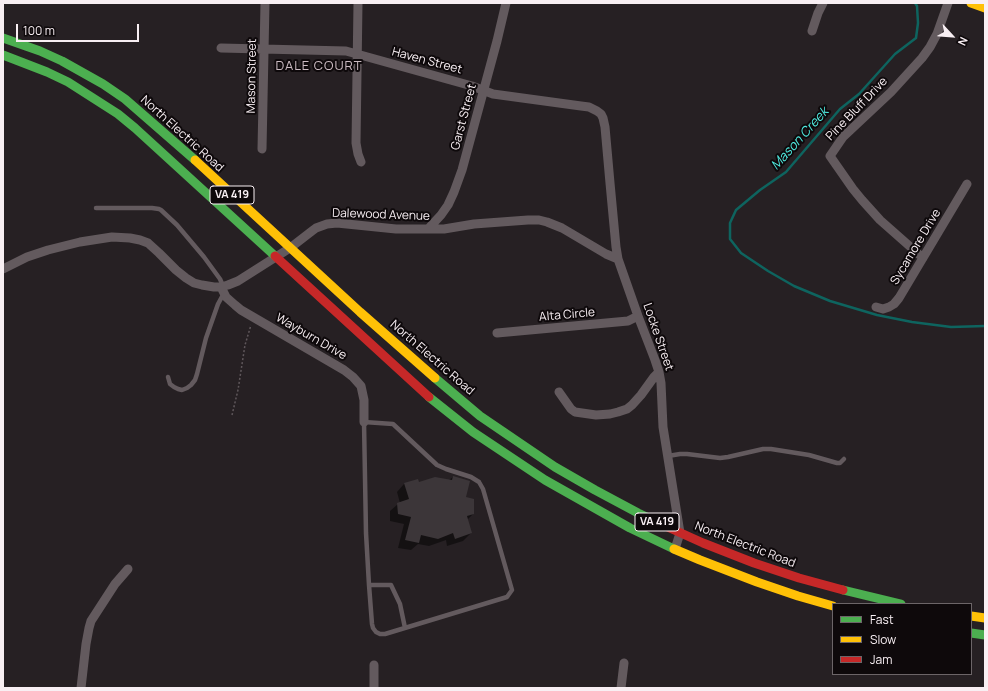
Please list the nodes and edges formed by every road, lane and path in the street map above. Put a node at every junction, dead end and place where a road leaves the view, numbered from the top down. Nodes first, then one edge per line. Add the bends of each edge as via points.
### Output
1 (265, 3) edge
2 (358, 3) edge
3 (506, 3) edge
4 (823, 3) edge
5 (948, 3) edge
6 (971, 3) edge
7 (985, 8) edge
8 (812, 31) dead end
9 (3, 38) edge
10 (222, 48) dead end
11 (265, 49) junction
12 (3, 55) edge
13 (357, 55) junction
14 (484, 91) junction
15 (606, 134) joint
16 (262, 149) dead end
17 (361, 162) dead end
18 (967, 184) dead end
19 (96, 208) dead end
20 (428, 229) junction
21 (290, 248) junction
22 (276, 258) junction
23 (923, 258) junction
24 (618, 259) junction
25 (3, 268) edge
26 (223, 289) junction
27 (876, 307) dead end
28 (638, 316) junction
29 (254, 318) junction
30 (497, 333) dead end
31 (659, 372) junction
32 (168, 377) dead end
33 (559, 392) dead end
34 (232, 415) dead end
35 (364, 422) junction
36 (668, 456) junction
37 (844, 459) dead end
38 (680, 533) junction
39 (676, 549) junction
40 (128, 569) dead end
41 (369, 585) junction
42 (897, 603) edge
43 (832, 606) edge
44 (972, 616) edge
45 (985, 618) edge
46 (405, 628) junction
47 (972, 633) edge
48 (985, 635) edge
49 (624, 663) dead end
50 (374, 665) dead end
51 (81, 688) edge
52 (374, 688) edge
53 (621, 688) edge

1 - 11 street, Mason Street
2 - 13 street
3 - 14 street, Garst Street
4 - 8 street
5 - 23 street, Pine Bluff Drive via 937,34 922,58 843,138 830,156 880,220
6 - 7 main road
9 - 21 main road, North Electric Road / VA 419 via 62,61 125,99
10 - 11 street, Haven Street
11 - 13 street, Haven Street via 346,51
11 - 16 street, Mason Street
12 - 22 main road, VA 419 via 68,82 118,114
13 - 14 street, Haven Street
13 - 17 street via 356,143
14 - 15 street, Haven Street via 589,107 601,114
14 - 20 street, Garst Street via 454,192 441,215
15 - 24 street, Locke Street
18 - 23 street, Sycamore Drive
19 - 26 lane via 161,210 200,252 220,280
20 - 21 street, Dalewood Avenue via 327,224 316,228
20 - 24 street, Dalewood Avenue via 539,220 562,228
21 - 22 street, Dalewood Avenue
21 - 38 main road, North Electric Road / VA 419 via 480,416 588,486
22 - 26 street, Dalewood Avenue
22 - 39 main road, VA 419 via 425,394 473,432 538,476 581,501 630,528
23 - 27 street, Sycamore Drive via 894,304 889,307
24 - 28 street, Locke Street
25 - 26 street, Dalewood Avenue via 27,257 80,242 112,237 130,238 148,243 186,278 202,285
26 - 29 street, Wayburn Drive via 234,305
26 - 32 lane via 195,380 188,388 182,390 170,384
28 - 30 street, Alta Circle via 628,321
28 - 31 street, Locke Street
29 - 34 path via 245,345
29 - 35 street, Wayburn Drive via 353,377 361,386
31 - 33 street via 632,405 610,414 576,412
31 - 36 street, Locke Street
35 - 41 lane
35 - 46 lane via 393,424 437,465 479,482 512,590 504,598
36 - 37 lane via 687,454 720,458 770,449 837,463
36 - 38 street, Locke Street
38 - 39 street, Locke Street
38 - 42 main road, North Electric Road / VA 419 via 799,578
39 - 43 main road, VA 419 via 757,582
40 - 51 street via 91,621
41 - 46 lane via 391,585 400,604
41 - 46 lane via 372,624 376,632 385,634
44 - 45 main road
47 - 48 main road
49 - 53 street
50 - 52 street

